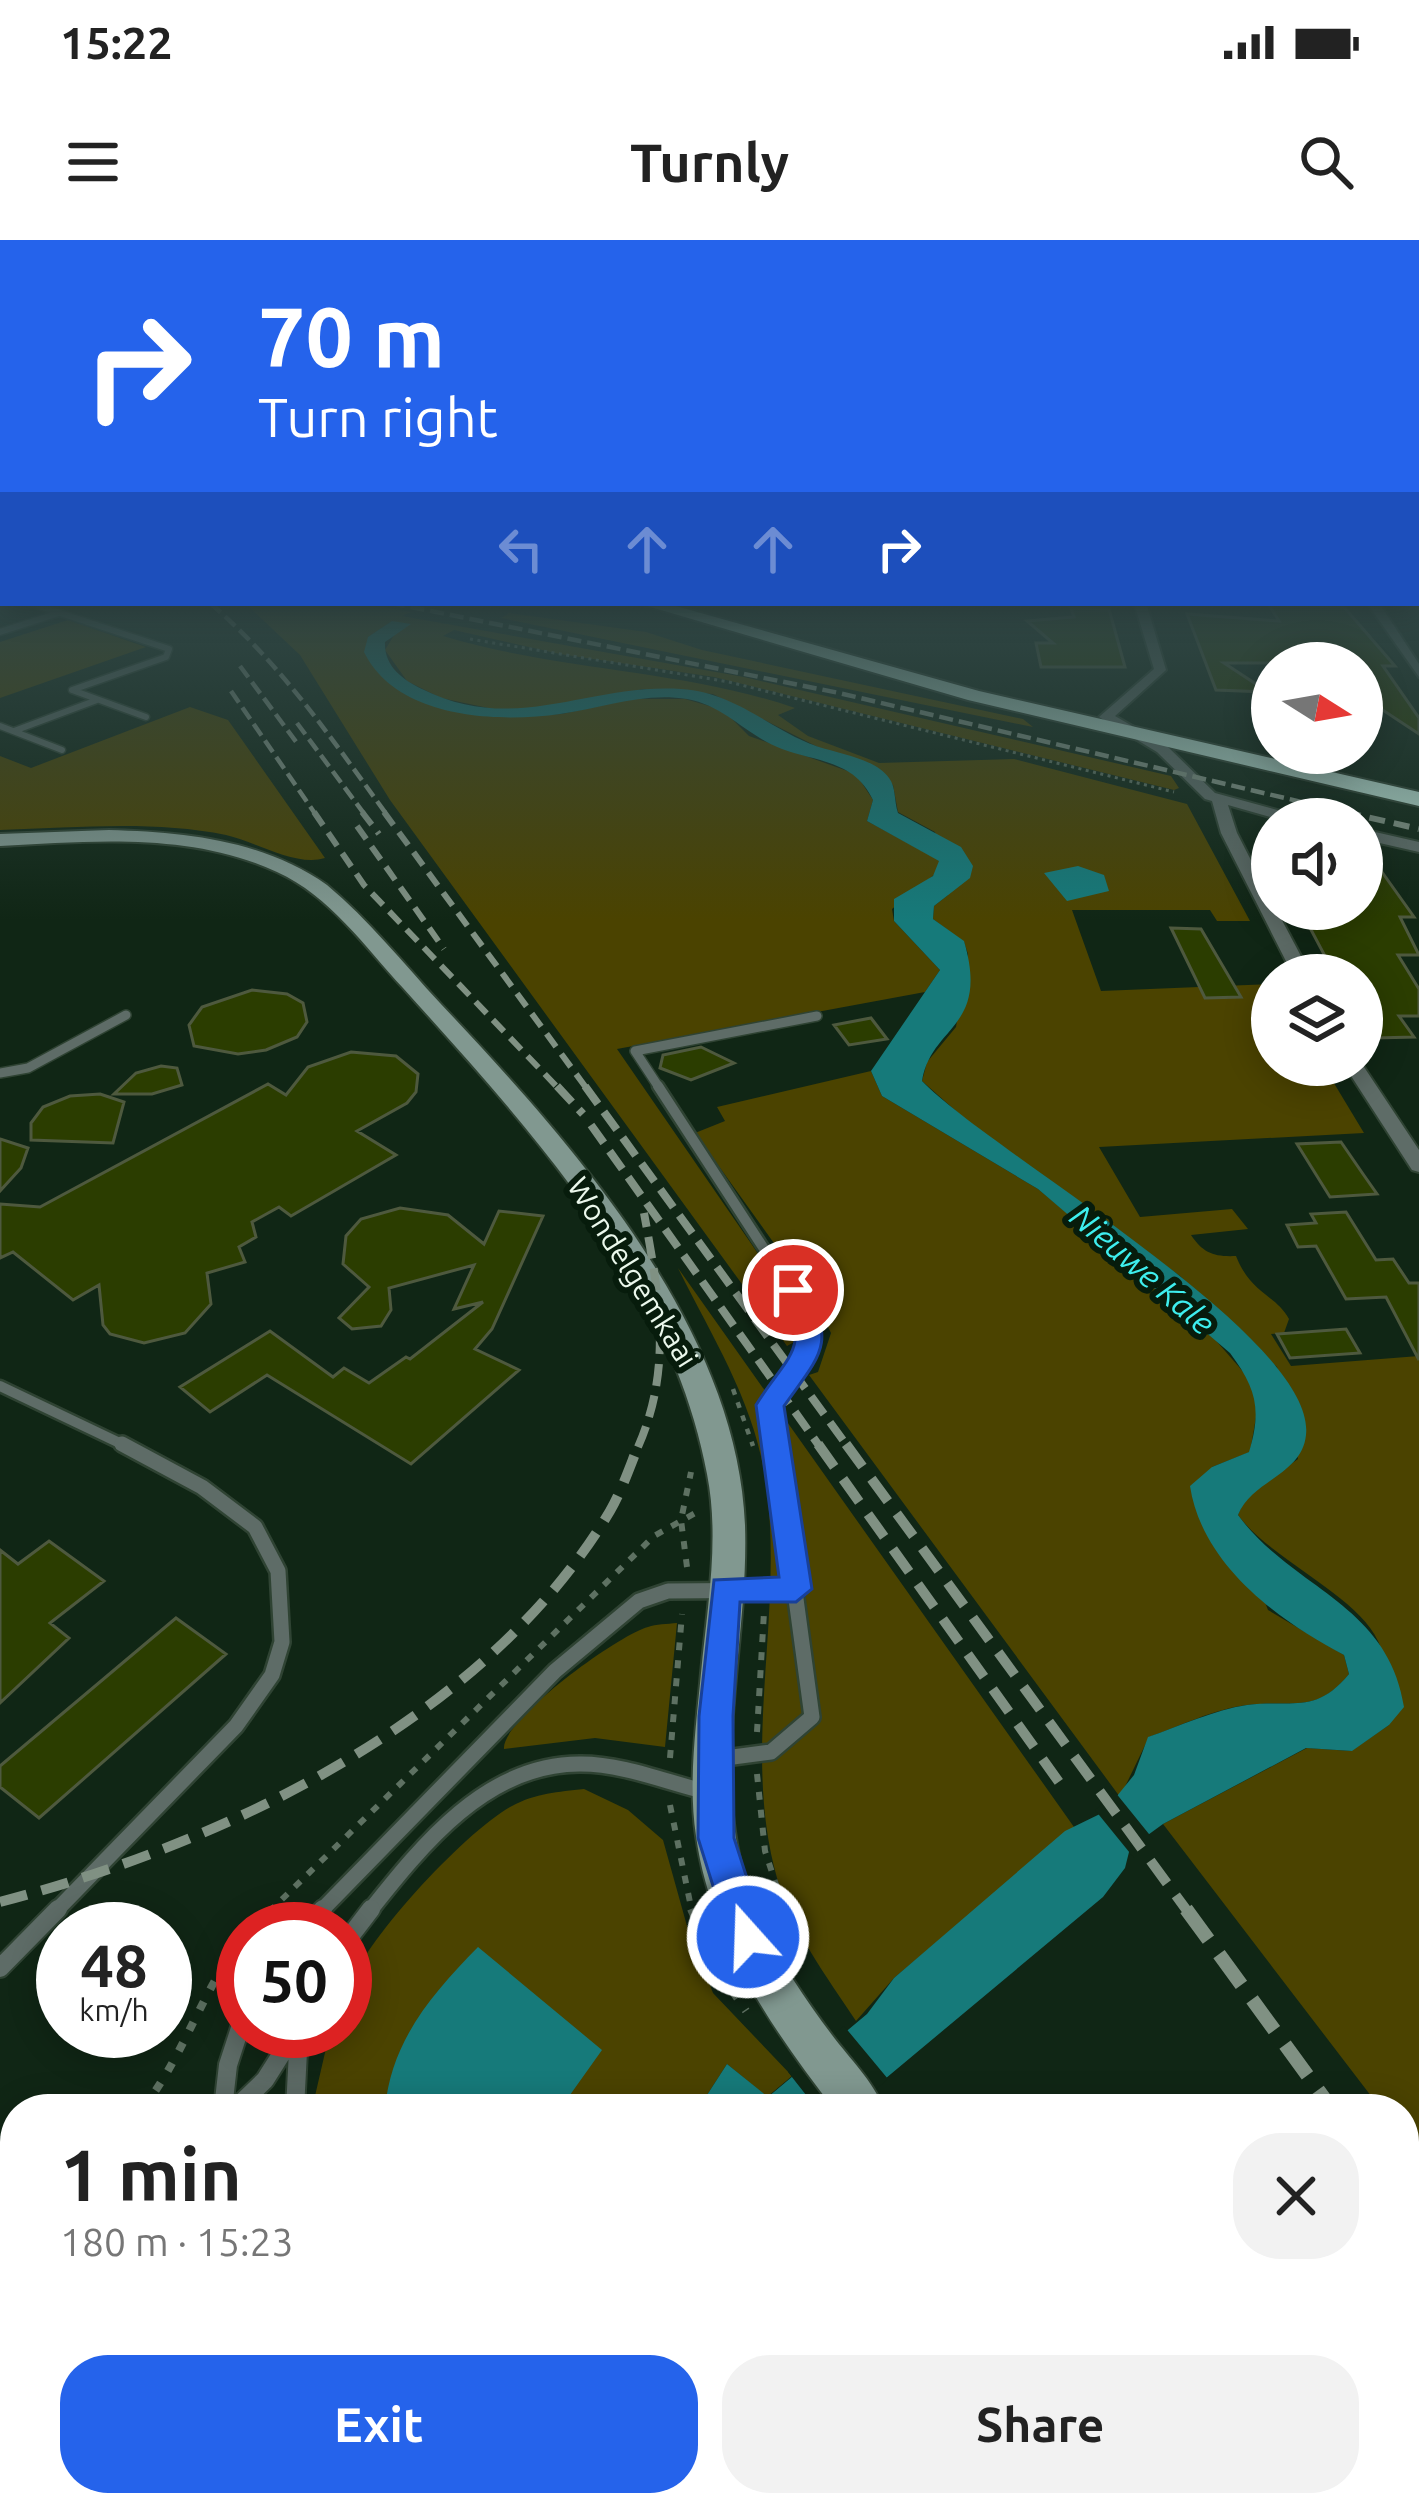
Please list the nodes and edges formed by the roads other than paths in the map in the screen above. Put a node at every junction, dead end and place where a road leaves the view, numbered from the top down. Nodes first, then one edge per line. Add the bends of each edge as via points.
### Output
1 (76, 708) edge
2 (121, 708) edge
3 (1030, 708) edge
4 (1071, 708) edge
5 (1116, 708) edge
6 (146, 717) dead end
7 (1106, 717) junction
8 (0, 726) edge
9 (14, 731) junction
10 (1136, 735) junction
11 (62, 750) dead end
12 (1200, 750) junction
13 (1175, 760) junction
14 (1419, 788) edge
15 (1214, 798) junction
16 (1419, 799) edge
17 (1251, 808) edge
18 (1383, 839) edge
19 (0, 840) edge
20 (1419, 848) edge
21 (1291, 954) edge
22 (126, 1016) dead end
23 (817, 1016) dead end
24 (0, 1073) edge
25 (1366, 1086) edge
26 (1419, 1166) edge
27 (0, 1387) edge
28 (725, 1589) junction
29 (796, 1589) junction
30 (714, 1759) junction
31 (714, 1793) junction
32 (330, 1902) edge
33 (372, 1910) edge
34 (0, 1968) edge
35 (230, 2058) edge
36 (279, 2058) edge
37 (297, 2058) edge
38 (225, 2094) edge
39 (251, 2094) edge
40 (296, 2094) edge
41 (850, 2094) edge

1 - 9 lane
2 - 6 lane
3 - 10 highway
4 - 7 highway
5 - 7 street
7 - 10 street
7 - 14 highway
8 - 9 lane
9 - 11 lane
10 - 12 highway
10 - 13 street
12 - 13 street via 1178,752
12 - 16 highway
13 - 15 street
15 - 17 street
15 - 21 street
18 - 20 street
19 - 28 main road, Wondelgemkaai via 123,836 216,844 291,870 337,905 520,1102 642,1277 696,1371 727,1509
22 - 24 lane via 28,1068
23 - 29 lane via 635,1051 811,1321 810,1350 770,1405
25 - 26 street
27 - 34 lane via 166,1470 258,1530 278,1574 282,1632 257,1697 223,1739
28 - 29 lane
28 - 30 main road, Wondelgemkaai
28 - 32 lane via 639,1601 555,1671
29 - 30 lane via 812,1717 790,1745 756,1761
30 - 31 main road, Wondelgemkaai
31 - 33 lane via 555,1765 498,1785 466,1808
31 - 41 main road, Wondelgemkaai via 731,1896 774,1988
35 - 38 lane
36 - 39 lane
37 - 40 lane

